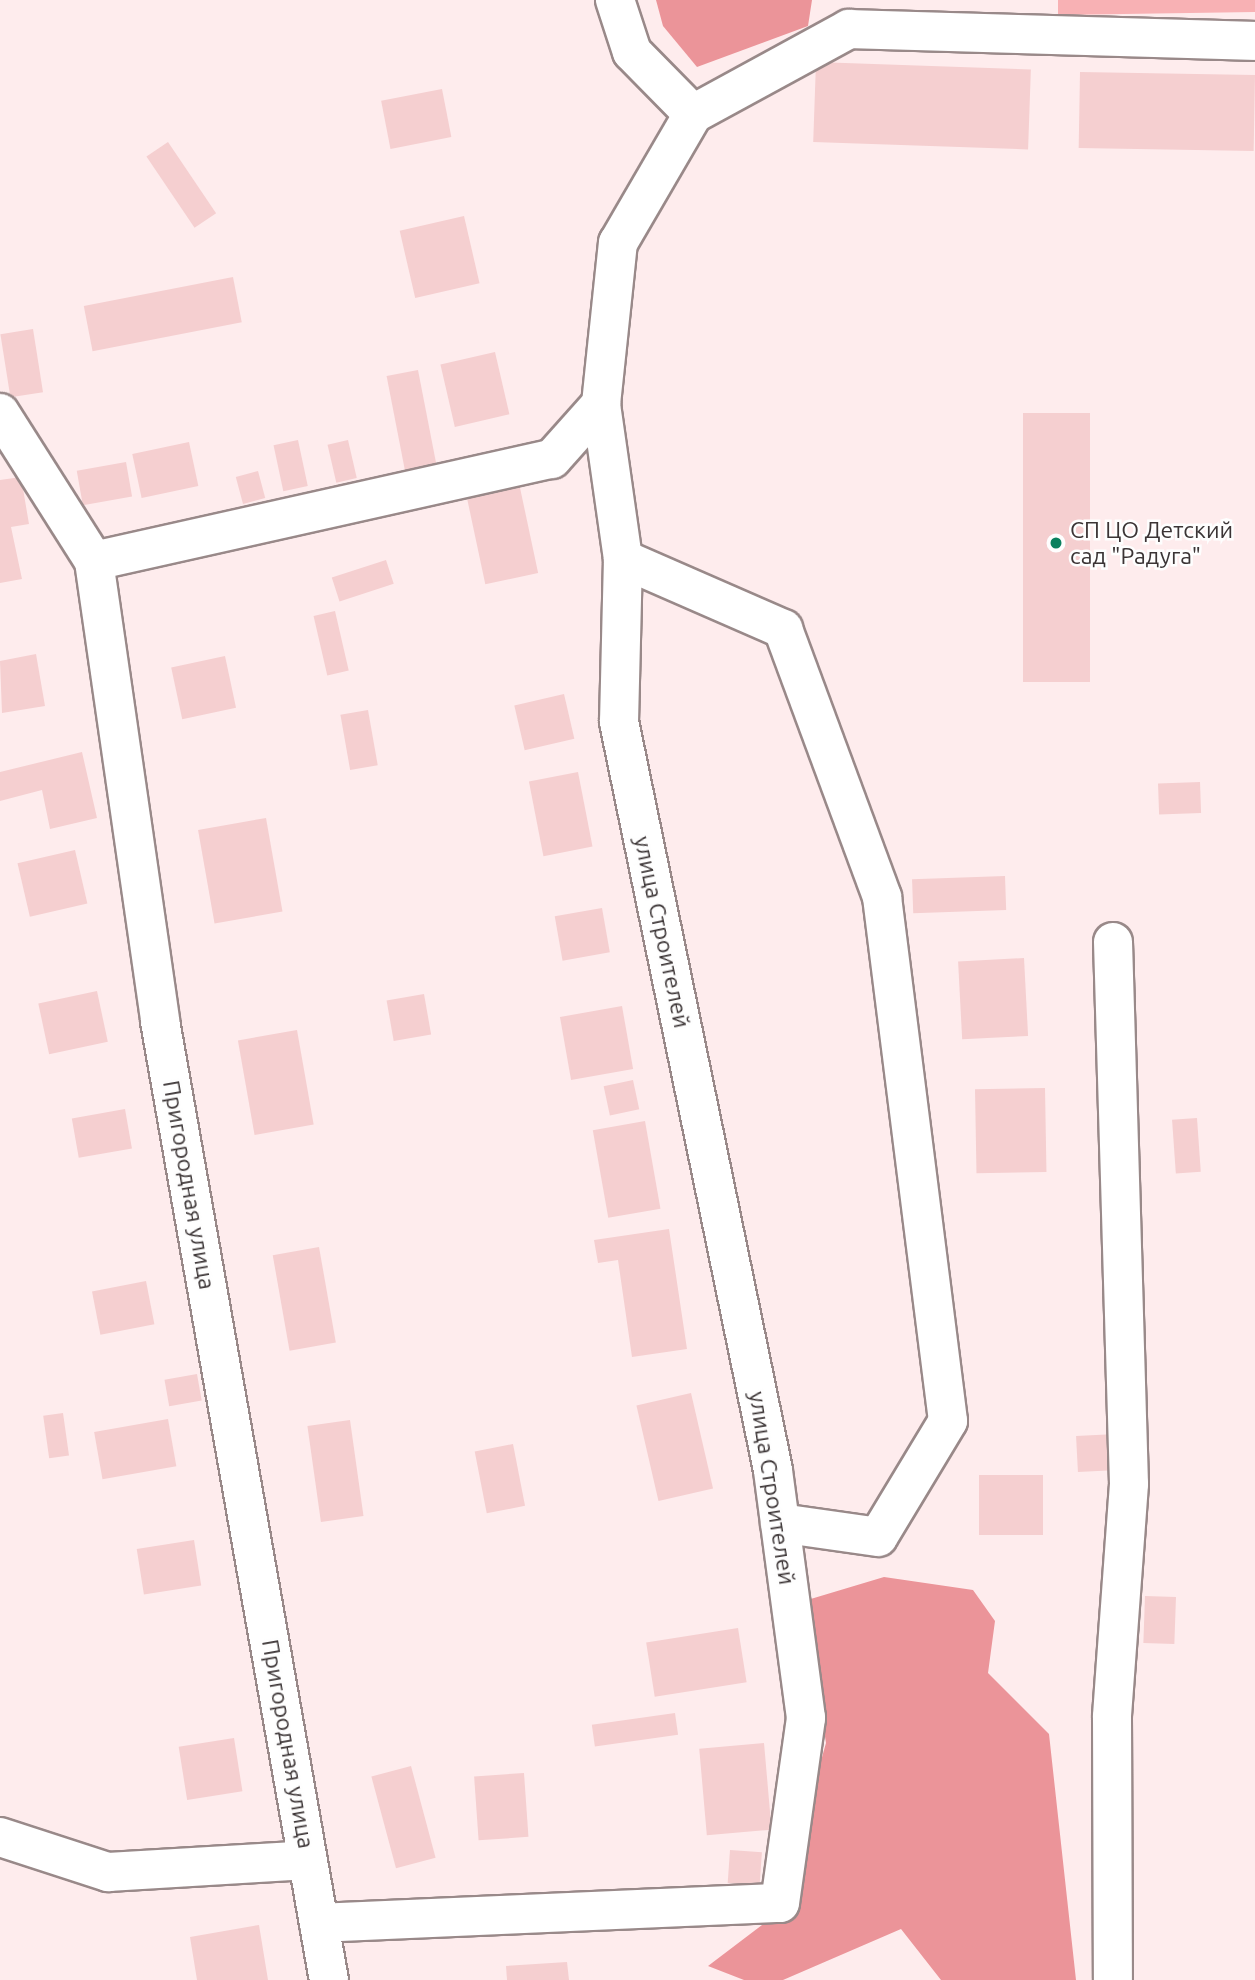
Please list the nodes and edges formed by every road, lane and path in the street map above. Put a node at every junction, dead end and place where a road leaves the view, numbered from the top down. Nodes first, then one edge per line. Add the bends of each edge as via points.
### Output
1 (615, 0) edge
2 (1255, 41) edge
3 (693, 114) junction
4 (601, 404) junction
5 (0, 413) edge
6 (623, 559) junction
7 (94, 561) junction
8 (1113, 942) dead end
9 (780, 1523) junction
10 (0, 1837) edge
11 (308, 1860) junction
12 (319, 1923) junction
13 (330, 1980) edge
14 (1113, 1980) edge

1 - 3 street via 632,52
2 - 3 street via 849,29
3 - 4 street, улица Строителей via 618,243
4 - 6 street, улица Строителей
4 - 7 street via 552,459
5 - 7 street, Пригородная улица
6 - 9 street, улица Строителей via 619,722
6 - 9 street via 783,629 882,897 948,1421 878,1537
7 - 11 street, Пригородная улица via 160,1021
8 - 14 street via 1129,1484 1112,1717
9 - 12 street, улица Строителей via 806,1718 780,1903
10 - 11 street via 108,1872
11 - 12 street, Пригородная улица
12 - 13 street, Пригородная улица

